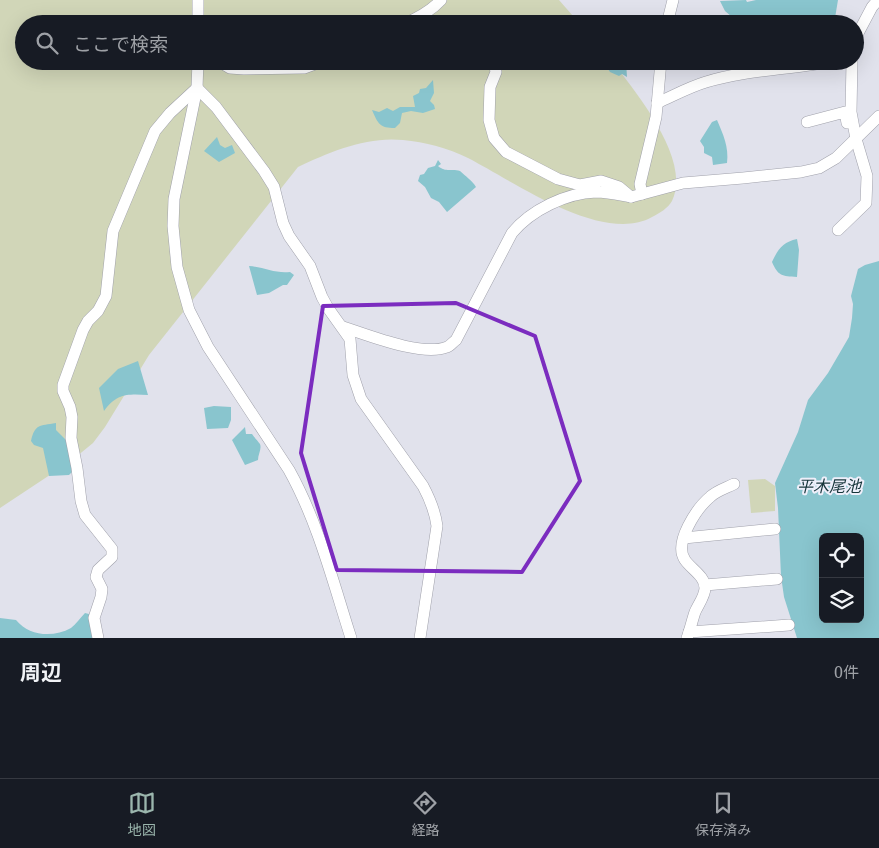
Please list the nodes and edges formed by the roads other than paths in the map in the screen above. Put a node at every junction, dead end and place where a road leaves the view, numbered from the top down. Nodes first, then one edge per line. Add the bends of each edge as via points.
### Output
1 (198, 0) edge
2 (441, 0) edge
3 (670, 0) edge
4 (878, 0) edge
5 (198, 15) edge
6 (423, 15) edge
7 (668, 15) edge
8 (864, 22) edge
9 (198, 70) edge
10 (496, 70) edge
11 (660, 70) edge
12 (765, 70) edge
13 (852, 70) edge
14 (198, 88) junction
15 (657, 103) junction
16 (879, 116) edge
17 (807, 122) dead end
18 (853, 142) junction
19 (637, 195) junction
20 (838, 230) dead end
21 (343, 327) junction
22 (734, 484) dead end
23 (775, 529) dead end
24 (684, 538) junction
25 (777, 578) dead end
26 (705, 585) junction
27 (789, 625) dead end
28 (688, 635) edge
29 (98, 638) edge
30 (351, 638) edge
31 (420, 638) edge

1 - 5 street
2 - 6 street
3 - 7 street
4 - 8 street
9 - 14 street
10 - 19 street via 490,87 489,120 494,138 506,152 558,179 580,185 602,181
11 - 15 street
12 - 15 street via 705,82
13 - 18 street
14 - 21 street via 264,170 274,187 289,236 310,266 328,308
14 - 29 street via 155,131 113,231 106,296 83,330 63,384 72,417 71,438 85,515 112,549 112,557 98,570 96,577 102,589 94,618
14 - 30 street via 174,199 174,252 181,287 208,347 299,489
15 - 19 street via 654,131
16 - 18 street
17 - 18 street via 845,112
18 - 19 street via 819,168 683,183
18 - 20 street via 867,176 866,203
19 - 21 street via 596,192 573,196 533,214 512,233 456,340 448,347 434,350 405,346
21 - 31 street via 350,338 353,375 361,398 423,486 435,512 437,526
22 - 24 street via 711,495 694,515
23 - 24 street
24 - 26 street via 684,559
25 - 26 street
26 - 28 street
27 - 28 street

